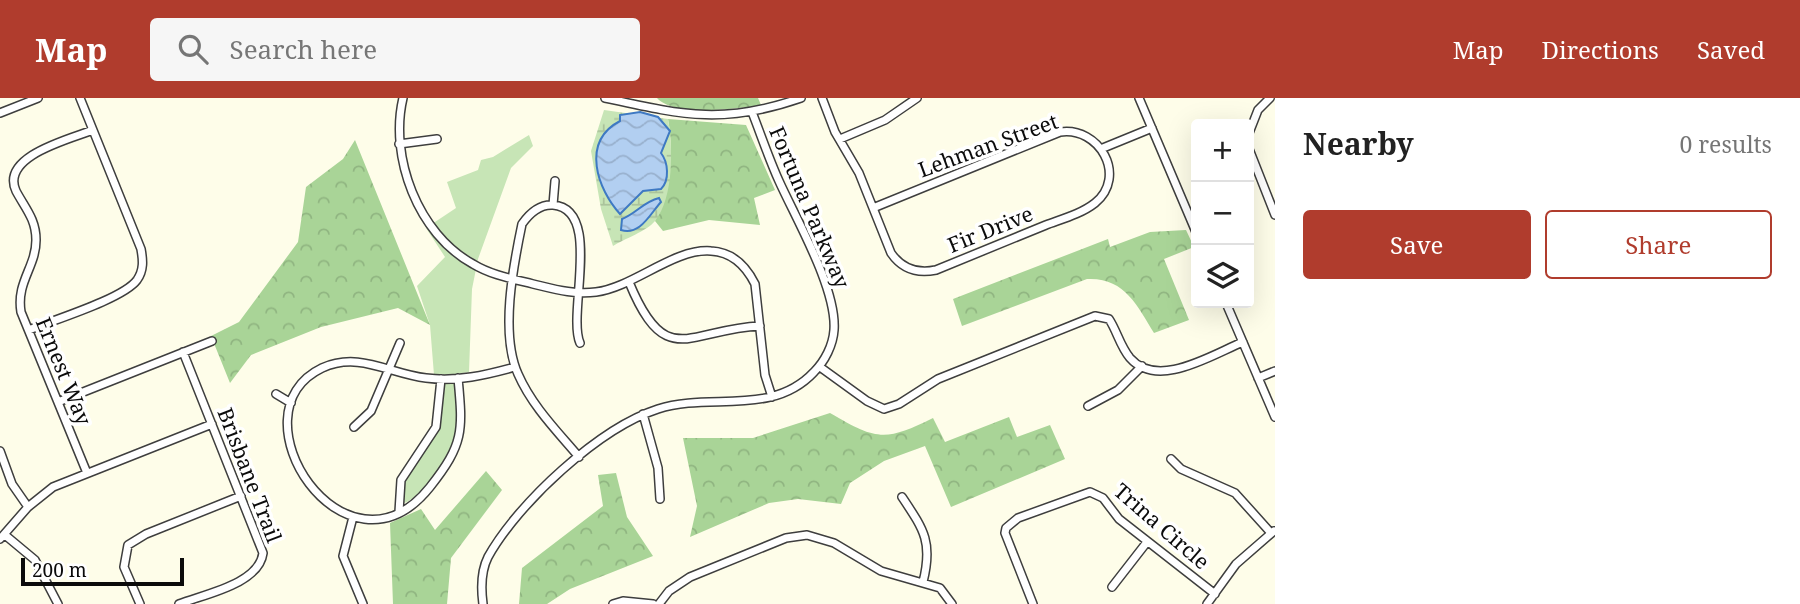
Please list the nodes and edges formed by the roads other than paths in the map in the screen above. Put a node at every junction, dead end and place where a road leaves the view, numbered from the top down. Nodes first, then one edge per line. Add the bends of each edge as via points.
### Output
1 (38, 98) edge
2 (80, 98) edge
3 (404, 98) edge
4 (605, 98) edge
5 (801, 98) edge
6 (822, 98) edge
7 (917, 98) edge
8 (1139, 98) edge
9 (1270, 98) edge
10 (752, 112) junction
11 (0, 113) edge
12 (1254, 120) edge
13 (1152, 128) junction
14 (93, 130) junction
15 (437, 139) dead end
16 (840, 139) junction
17 (399, 144) junction
18 (1103, 148) junction
19 (1254, 162) edge
20 (555, 181) dead end
21 (553, 205) junction
22 (873, 208) junction
23 (1275, 215) edge
24 (1191, 220) edge
25 (514, 279) junction
26 (629, 282) junction
27 (579, 293) junction
28 (1228, 308) edge
29 (760, 326) junction
30 (29, 330) junction
31 (212, 341) dead end
32 (580, 342) dead end
33 (1243, 342) junction
34 (400, 343) dead end
35 (183, 352) junction
36 (515, 366) junction
37 (1142, 366) junction
38 (820, 367) junction
39 (389, 369) junction
40 (1275, 371) edge
41 (458, 378) junction
42 (1258, 378) junction
43 (441, 379) junction
44 (276, 394) dead end
45 (772, 397) junction
46 (58, 402) junction
47 (291, 403) junction
48 (1088, 406) dead end
49 (643, 414) junction
50 (1275, 418) edge
51 (212, 424) junction
52 (354, 427) dead end
53 (0, 451) edge
54 (579, 457) junction
55 (1171, 458) dead end
56 (87, 473) junction
57 (241, 496) junction
58 (902, 498) dead end
59 (660, 499) dead end
60 (28, 507) junction
61 (399, 512) junction
62 (353, 517) junction
63 (1273, 532) edge
64 (2, 537) edge
65 (1147, 542) junction
66 (923, 582) junction
67 (1112, 587) dead end
68 (1215, 594) junction
69 (58, 604) edge
70 (140, 604) edge
71 (179, 604) edge
72 (362, 604) edge
73 (483, 604) edge
74 (613, 604) edge
75 (653, 604) edge
76 (659, 604) edge
77 (951, 604) edge
78 (1033, 604) edge
79 (1208, 604) edge

1 - 11 street
2 - 14 street
3 - 17 street
4 - 10 street via 695,116
5 - 10 street
6 - 16 street, Fir Drive
7 - 16 street via 885,120
8 - 13 street
9 - 12 street
10 - 38 street, Fortuna Parkway via 834,311 834,338
13 - 18 street
13 - 24 street
14 - 30 street, Ernest Way via 24,158 14,169 13,186 28,209 36,235 20,290 21,312
14 - 30 street via 141,249 143,266 136,281 120,293
15 - 17 street
16 - 22 street, Fir Drive
17 - 25 street via 421,209 446,244 474,265
18 - 22 street, Lehman Street via 1086,136 1060,132
18 - 22 street, Fir Drive via 1109,178 1093,204 936,270 920,273 899,263
19 - 23 street
20 - 21 street
21 - 25 street via 536,209 522,224
21 - 27 street via 570,214 579,231
25 - 27 street
25 - 36 street via 509,328
26 - 27 street
26 - 29 street via 647,321 669,337 689,340
26 - 29 street via 687,255 724,253 750,273 758,295
27 - 32 street via 575,331
28 - 33 street
29 - 45 street
30 - 46 street, Ernest Way
31 - 35 street
33 - 37 street via 1169,371
33 - 42 street
34 - 39 street
35 - 46 street
35 - 51 street, Brisbane Trail
36 - 41 street
36 - 54 street via 527,392
37 - 38 street via 1129,357 1109,319 1098,316 938,379 889,408 878,408
37 - 48 street via 1118,390
38 - 45 street, Fortuna Parkway via 798,386
39 - 43 street
39 - 47 street via 357,361 332,364 309,377
39 - 52 street via 371,411
40 - 42 street
41 - 43 street
41 - 61 street via 462,429 454,454 420,499
42 - 50 street
43 - 61 street via 436,427 401,480
44 - 47 street
45 - 49 street, Fortuna Parkway via 674,405
46 - 56 street, Ernest Way
47 - 62 street via 290,441 306,481 329,506
49 - 54 street, Fortuna Parkway
49 - 59 street via 658,468
51 - 56 street
51 - 57 street, Brisbane Trail
53 - 60 street via 12,484
54 - 73 street, Fortuna Parkway via 518,516 494,549 483,573
55 - 63 street via 1181,469 1235,494
56 - 60 street via 53,487
57 - 70 street via 128,545 124,567
57 - 71 street, Brisbane Trail via 263,553 258,568 247,577
58 - 66 street via 926,535 929,561
60 - 64 street
61 - 62 street via 377,518
62 - 72 street via 343,556
63 - 68 street, Trina Circle via 1236,564
64 - 69 street via 35,560
65 - 67 street
65 - 68 street, Trina Circle
65 - 78 street, Trina Circle via 1090,492 1018,518 1009,523 1005,533
66 - 76 street via 867,566 821,537 798,535 690,577
66 - 77 street via 940,588
68 - 79 street, Trina Circle
74 - 75 street

